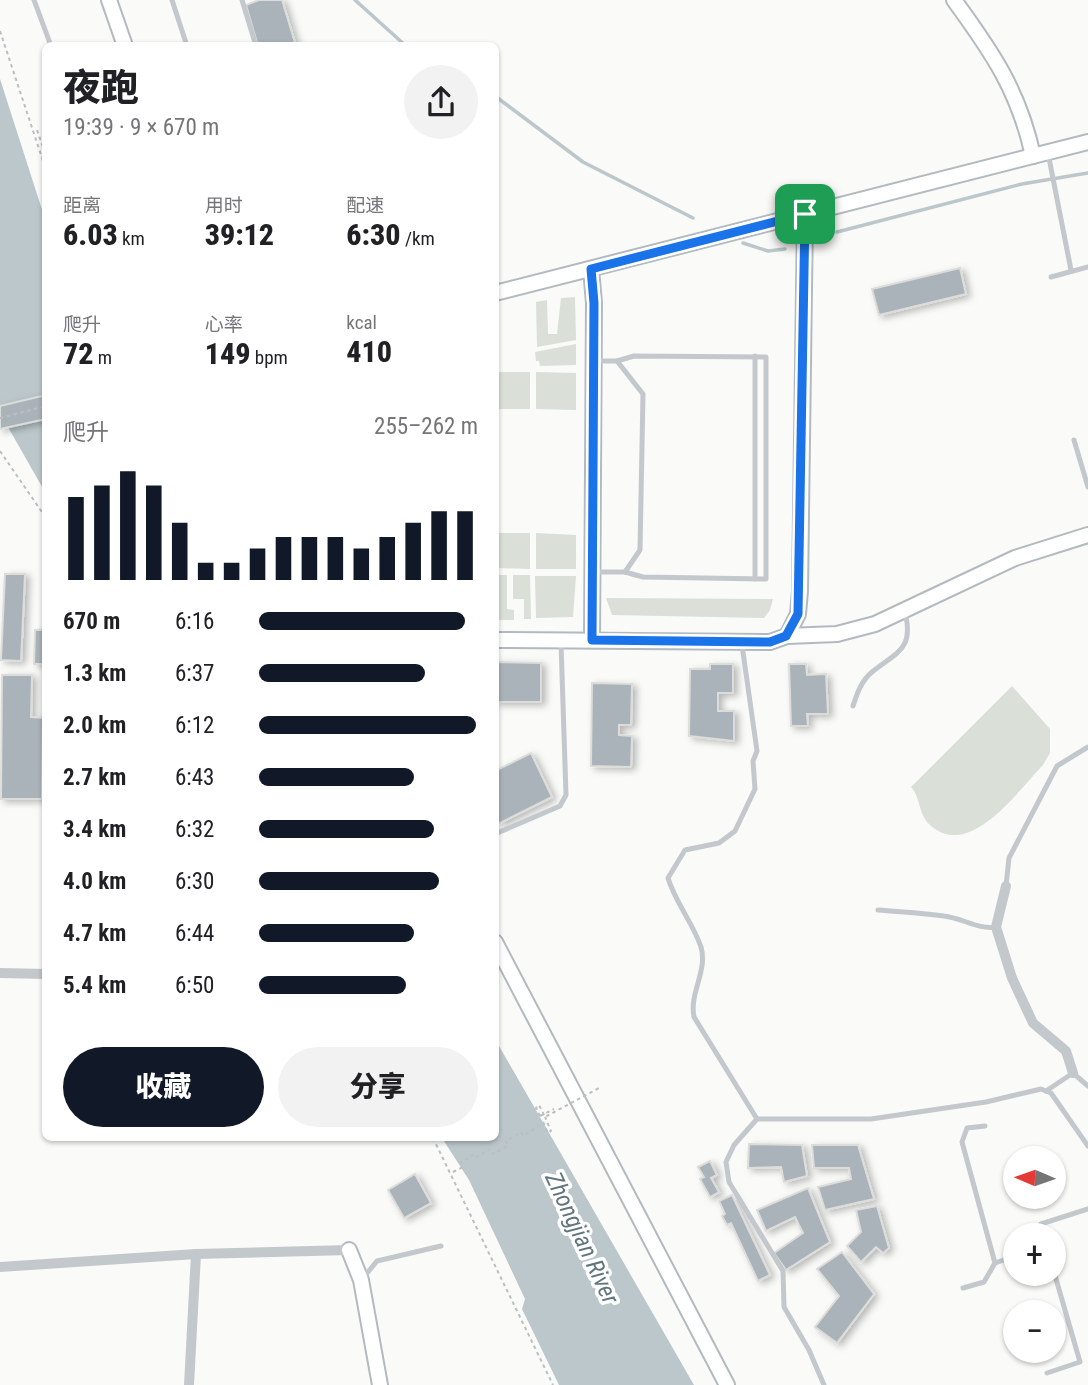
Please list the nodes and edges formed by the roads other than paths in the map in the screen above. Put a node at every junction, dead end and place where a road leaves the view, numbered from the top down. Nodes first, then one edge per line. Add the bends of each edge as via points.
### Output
1 (34, 0) edge
2 (109, 0) edge
3 (173, 0) edge
4 (242, 0) edge
5 (954, 0) edge
6 (50, 42) edge
7 (124, 42) edge
8 (186, 42) edge
9 (255, 42) edge
10 (1088, 142) edge
11 (1040, 154) junction
12 (805, 214) junction
13 (1088, 267) edge
14 (591, 269) junction
15 (1071, 271) junction
16 (1051, 277) dead end
17 (499, 292) edge
18 (755, 356) junction
19 (594, 361) junction
20 (617, 361) junction
21 (1074, 440) dead end
22 (1088, 486) edge
23 (1088, 535) edge
24 (592, 572) junction
25 (625, 572) junction
26 (755, 579) junction
27 (905, 611) junction
28 (786, 636) junction
29 (499, 640) edge
30 (561, 640) junction
31 (592, 640) junction
32 (742, 642) junction
33 (853, 706) dead end
34 (1088, 747) edge
35 (499, 832) edge
36 (1006, 886) joint
37 (878, 911) dead end
38 (996, 927) junction
39 (499, 950) edge
40 (0, 974) edge
41 (42, 974) edge
42 (1073, 1073) junction
43 (1088, 1086) edge
44 (1046, 1091) junction
45 (757, 1119) junction
46 (985, 1126) dead end
47 (1088, 1146) edge
48 (1088, 1209) edge
49 (1044, 1223) edge
50 (442, 1246) dead end
51 (349, 1250) joint
52 (196, 1254) junction
53 (1003, 1260) edge
54 (995, 1263) junction
55 (0, 1267) edge
56 (361, 1280) junction
57 (1058, 1286) edge
58 (963, 1288) dead end
59 (1047, 1373) dead end
60 (189, 1385) edge
61 (380, 1385) edge
62 (727, 1385) edge
63 (824, 1385) edge

1 - 6 lane
2 - 7 street
3 - 8 lane
4 - 9 lane
5 - 11 street via 997,59
10 - 11 street
11 - 12 street
11 - 15 lane via 1051,172
12 - 14 street
12 - 28 street via 800,591 798,614
13 - 15 lane
14 - 17 street
14 - 19 street
15 - 16 lane
18 - 20 lane via 634,356
18 - 26 lane
18 - 26 lane via 766,357 766,579
19 - 20 lane
19 - 24 street
20 - 25 lane via 643,394 640,550
21 - 22 lane
23 - 27 street via 1015,558
24 - 25 lane
24 - 31 street
25 - 26 lane via 643,577
27 - 28 street via 837,634
27 - 33 lane via 910,631 905,645 870,673
28 - 32 street via 770,642
29 - 30 street
30 - 31 street
30 - 35 lane via 566,795 560,806
31 - 32 street
32 - 45 lane via 757,751 755,789 735,831 719,843 685,850 668,878 674,899 701,947 702,965 691,1002 694,1017
34 - 36 lane via 1057,766 1009,858
36 - 38 street
37 - 38 lane via 944,916 965,919 984,929
38 - 42 street via 1033,1023 1066,1051
39 - 62 street
40 - 41 street
42 - 43 lane
42 - 44 lane
44 - 45 lane via 871,1119
44 - 47 lane
45 - 63 lane via 734,1144 726,1162 729,1181 783,1271 784,1307
46 - 54 lane via 967,1128 962,1142
48 - 49 lane
50 - 56 lane via 377,1261
51 - 52 street
51 - 56 street
52 - 55 street
52 - 60 street
53 - 54 lane
54 - 58 lane via 984,1282
56 - 61 street
57 - 59 lane via 1080,1362

